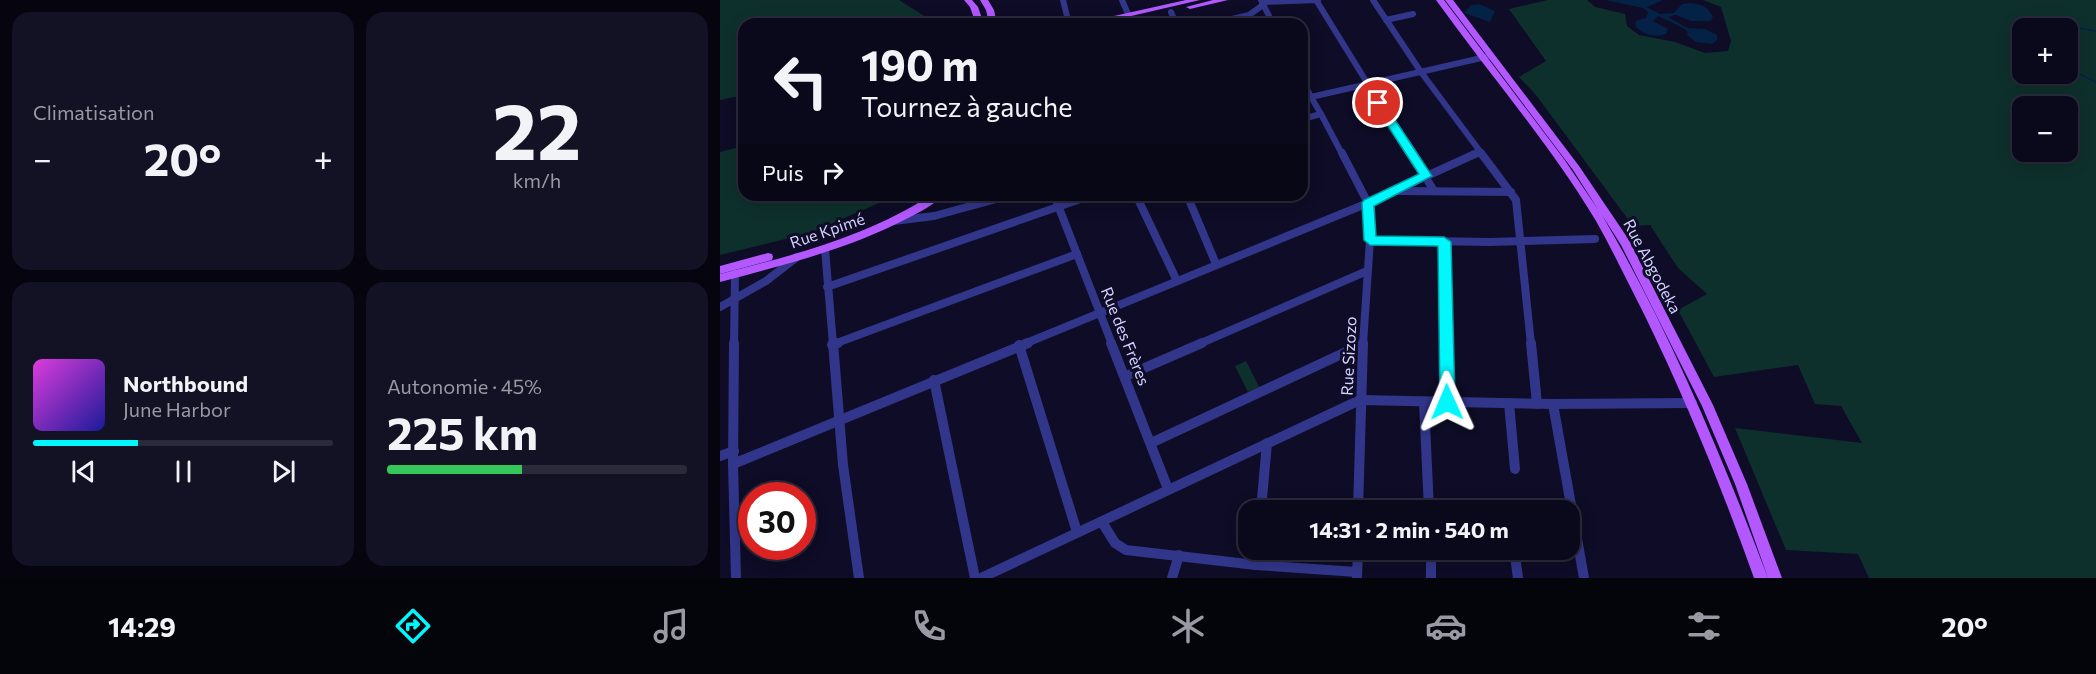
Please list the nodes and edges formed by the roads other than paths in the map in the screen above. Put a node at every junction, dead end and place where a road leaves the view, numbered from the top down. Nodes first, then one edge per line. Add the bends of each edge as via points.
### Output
1 (968, 0) edge
2 (986, 0) edge
3 (1063, 0) edge
4 (1122, 0) edge
5 (1196, 0) edge
6 (1224, 0) edge
7 (1317, 0) edge
8 (1373, 0) edge
9 (1440, 0) edge
10 (1449, 0) edge
11 (1262, 2) edge
12 (1169, 6) edge
13 (1413, 14) dead end
14 (978, 18) edge
15 (992, 18) edge
16 (1068, 18) edge
17 (1129, 18) edge
18 (1136, 18) edge
19 (1239, 18) edge
20 (1270, 18) edge
21 (1386, 20) junction
22 (1485, 57) junction
23 (1421, 72) junction
24 (1367, 84) junction
25 (1308, 91) edge
26 (1311, 97) junction
27 (1321, 114) junction
28 (1308, 117) edge
29 (1479, 152) junction
30 (1426, 176) junction
31 (1395, 191) junction
32 (1434, 191) junction
33 (1511, 192) junction
34 (917, 201) edge
35 (928, 201) edge
36 (989, 201) edge
37 (1056, 201) edge
38 (1073, 201) edge
39 (1139, 201) edge
40 (1190, 201) edge
41 (1368, 203) junction
42 (1057, 206) junction
43 (894, 221) junction
44 (1370, 240) junction
45 (1595, 240) dead end
46 (1520, 241) junction
47 (1444, 242) junction
48 (825, 249) junction
49 (1077, 254) junction
50 (798, 255) junction
51 (1216, 264) junction
52 (720, 270) edge
53 (1367, 271) junction
54 (735, 274) junction
55 (720, 278) edge
56 (1177, 281) junction
57 (827, 287) junction
58 (733, 301) junction
59 (720, 307) edge
60 (1100, 312) junction
61 (1363, 344) junction
62 (832, 345) junction
63 (1019, 345) junction
64 (1126, 376) junction
65 (934, 380) junction
66 (1360, 400) junction
67 (1424, 402) junction
68 (1447, 402) junction
69 (1509, 403) junction
70 (1692, 403) junction
71 (1537, 404) junction
72 (1553, 404) junction
73 (839, 420) junction
74 (1267, 443) junction
75 (1151, 444) junction
76 (734, 451) junction
77 (720, 456) edge
78 (733, 464) junction
79 (1515, 469) dead end
80 (1168, 489) junction
81 (1262, 500) edge
82 (1359, 500) edge
83 (1429, 500) edge
84 (1102, 522) junction
85 (1077, 532) junction
86 (1179, 555) junction
87 (1257, 560) edge
88 (1358, 560) edge
89 (1431, 560) edge
90 (1516, 560) edge
91 (1256, 565) junction
92 (1357, 575) edge
93 (736, 578) edge
94 (859, 578) edge
95 (975, 578) edge
96 (981, 578) edge
97 (1172, 578) edge
98 (1431, 578) edge
99 (1518, 578) edge
100 (1584, 578) edge
101 (1761, 578) edge
102 (1775, 578) edge

1 - 14 main road
2 - 15 main road
3 - 16 street
4 - 17 street
5 - 12 main road
6 - 12 main road
7 - 11 street
7 - 24 street
8 - 21 street
9 - 22 main road, Rue Abgodeka
10 - 22 main road, Rue Abgodeka
11 - 19 street via 1253,13
11 - 20 street
12 - 18 main road
13 - 21 street
21 - 23 street
22 - 23 street
22 - 70 main road, Rue Abgodeka via 1599,220
22 - 102 main road, Rue Abgodeka via 1576,168 1625,243 1707,405
23 - 24 street
23 - 29 street
24 - 26 street
24 - 30 street
25 - 26 street
26 - 27 street
27 - 28 street
27 - 41 street
29 - 30 street
29 - 33 street
30 - 31 street
30 - 32 street
31 - 32 street
31 - 41 street
32 - 33 street
33 - 46 street via 1518,212
34 - 52 main road, Rue Kpimé via 862,229
35 - 43 main road, Rue Kpimé
36 - 43 street via 934,216
37 - 42 street, Rue des Frères
38 - 42 street
39 - 56 street
40 - 51 street
41 - 44 street, Rue Sizozo
41 - 51 street
42 - 49 street, Rue des Frères
42 - 57 street
43 - 48 main road, Rue Kpimé
44 - 47 street
44 - 53 street, Rue Sizozo
45 - 46 street
46 - 47 street
46 - 71 street
47 - 68 street
48 - 50 main road, Rue Kpimé
48 - 57 street
49 - 60 street, Rue des Frères
49 - 62 street
50 - 54 main road, Rue Kpimé
50 - 58 street
51 - 56 street
53 - 61 street, Rue Sizozo
53 - 64 street
54 - 55 main road, Rue Kpimé
54 - 58 street
56 - 60 street
57 - 62 street
58 - 59 street
58 - 76 street
60 - 63 street
60 - 64 street, Rue des Frères
61 - 66 street, Rue Sizozo
61 - 75 street
62 - 73 street
63 - 65 street
63 - 85 street
64 - 75 street, Rue des Frères
65 - 73 street
65 - 95 street
66 - 67 street
66 - 74 street
66 - 82 street, Rue Sizozo
67 - 68 street
67 - 83 street
68 - 69 street
69 - 71 street
69 - 79 street
70 - 72 street
70 - 101 main road, Rue Abgodeka
71 - 72 street
72 - 100 street
73 - 78 street
73 - 94 street
74 - 80 street
74 - 81 street
75 - 80 street, Rue des Frères
76 - 77 street
76 - 78 street
78 - 93 street
80 - 84 street
84 - 85 street
84 - 86 street via 1115,543 1126,550
85 - 96 street
86 - 91 street
86 - 97 street
87 - 91 street
88 - 92 street
89 - 98 street
90 - 99 street
91 - 92 street

